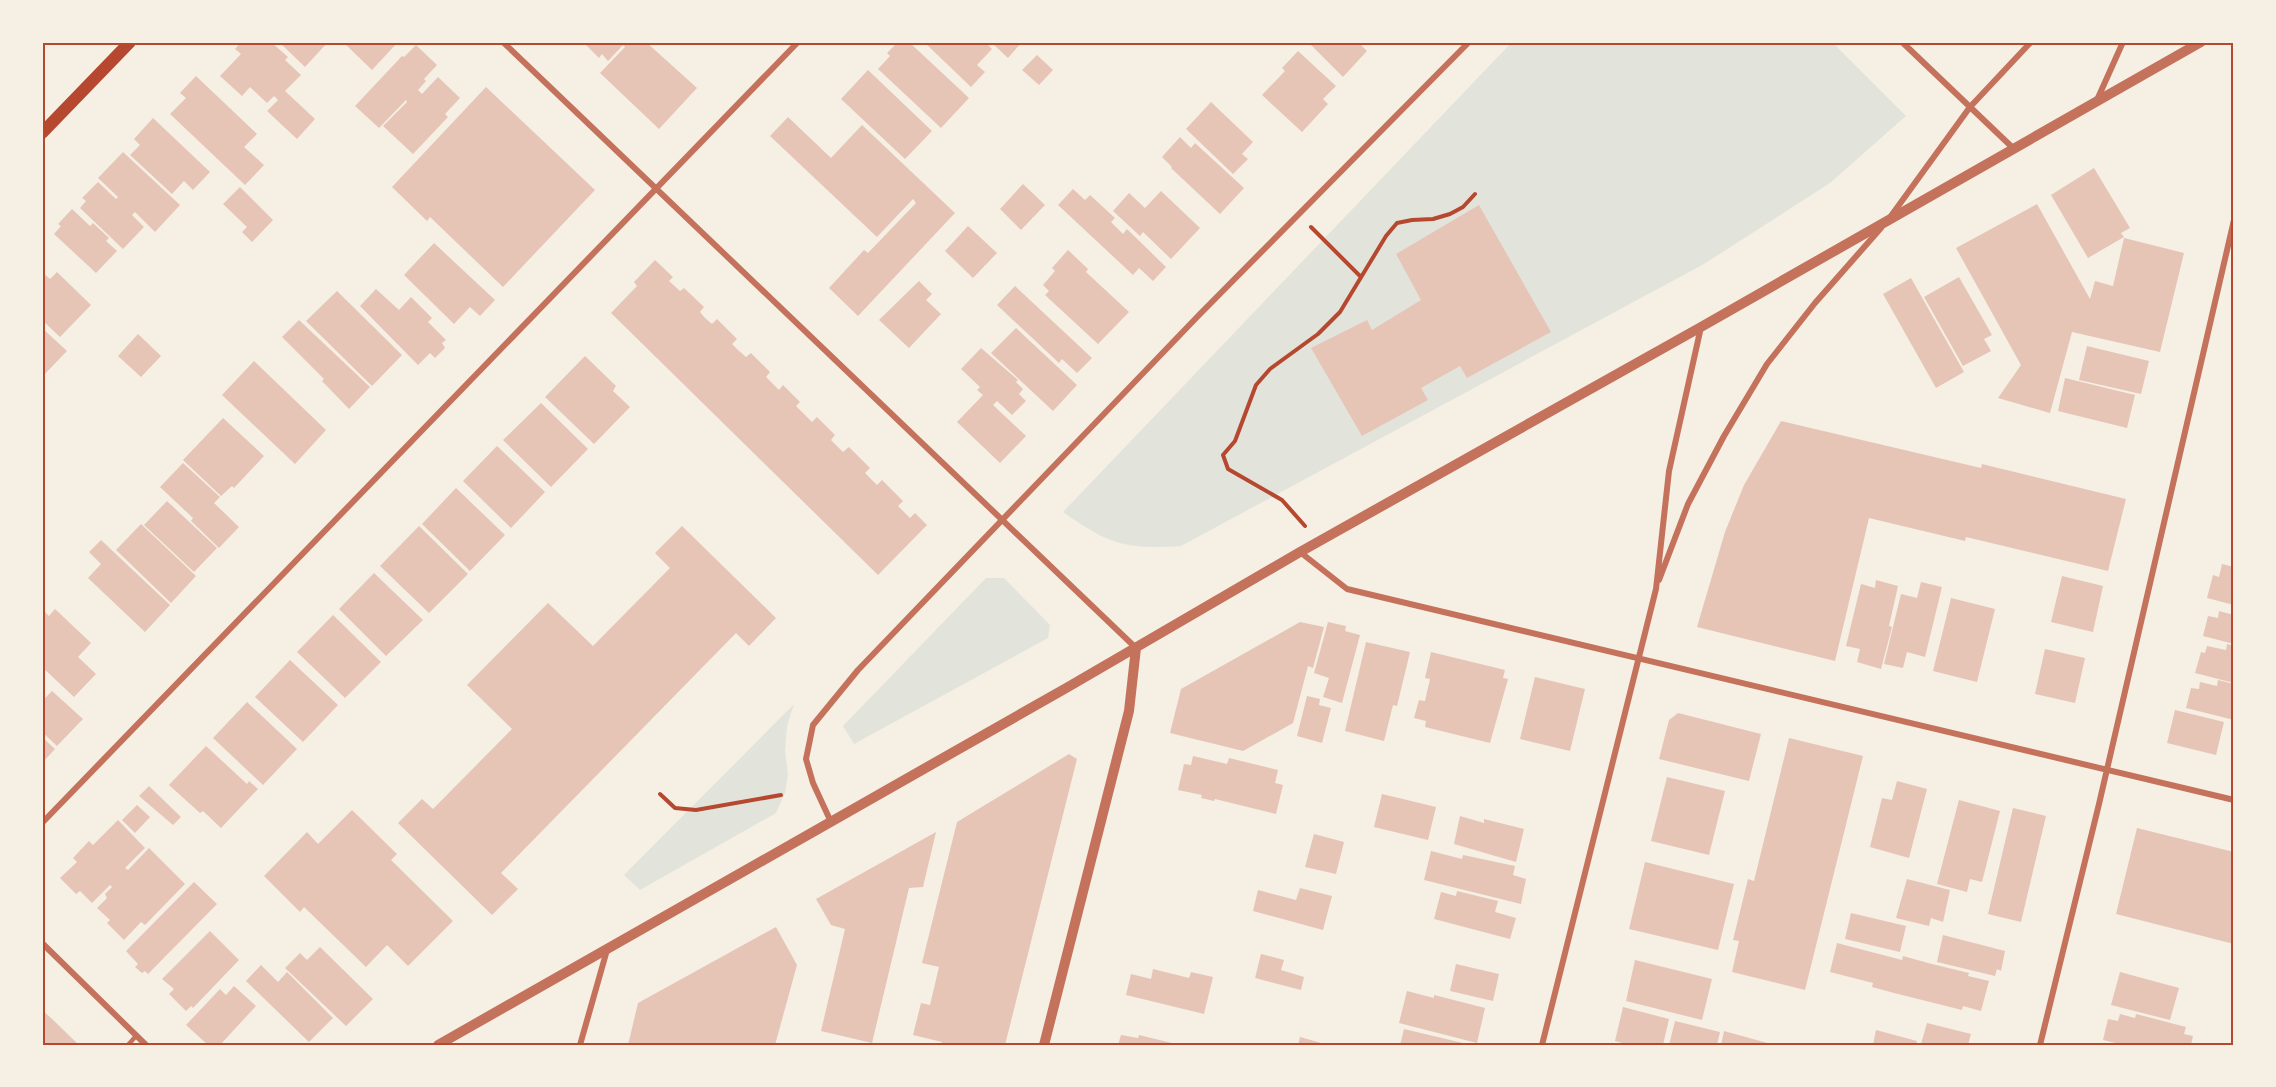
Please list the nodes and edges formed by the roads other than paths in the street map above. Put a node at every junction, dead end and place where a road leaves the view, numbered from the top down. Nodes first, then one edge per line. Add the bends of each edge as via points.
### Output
1 (129, 42) edge
2 (502, 42) edge
3 (798, 42) edge
4 (1469, 42) edge
5 (1902, 42) edge
6 (2031, 42) edge
7 (2123, 42) edge
8 (2201, 42) edge
9 (2097, 101) junction
10 (1970, 107) junction
11 (42, 133) edge
12 (2013, 148) junction
13 (657, 188) junction
14 (1889, 219) junction
15 (2234, 220) edge
16 (1701, 327) junction
17 (1002, 520) junction
18 (1300, 552) junction
19 (1656, 589) junction
20 (1136, 648) junction
21 (1640, 658) junction
22 (2106, 769) junction
23 (2234, 800) edge
24 (831, 822) junction
25 (42, 823) edge
26 (42, 943) edge
27 (608, 949) junction
28 (136, 1036) junction
29 (128, 1045) edge
30 (146, 1045) edge
31 (438, 1045) edge
32 (580, 1045) edge
33 (1044, 1045) edge
34 (1542, 1045) edge
35 (2040, 1045) edge

1 - 11 main road
2 - 13 street
3 - 13 street
4 - 17 street
5 - 10 street
6 - 10 street
7 - 9 street
8 - 9 street
9 - 12 street
10 - 12 street
10 - 14 street
12 - 14 street
13 - 17 street
13 - 25 street
14 - 16 street
14 - 19 street via 1767,364 1688,504
15 - 22 street
16 - 18 street
16 - 19 street via 1669,471
17 - 20 street
17 - 24 street via 858,670 813,725 806,759
18 - 20 street
18 - 21 street via 1347,588
19 - 21 street
20 - 24 street
20 - 33 street via 1129,711
21 - 22 street
21 - 34 street
22 - 23 street
22 - 35 street
24 - 27 street
26 - 28 street
27 - 31 street
27 - 32 street
28 - 29 lane
28 - 30 street

